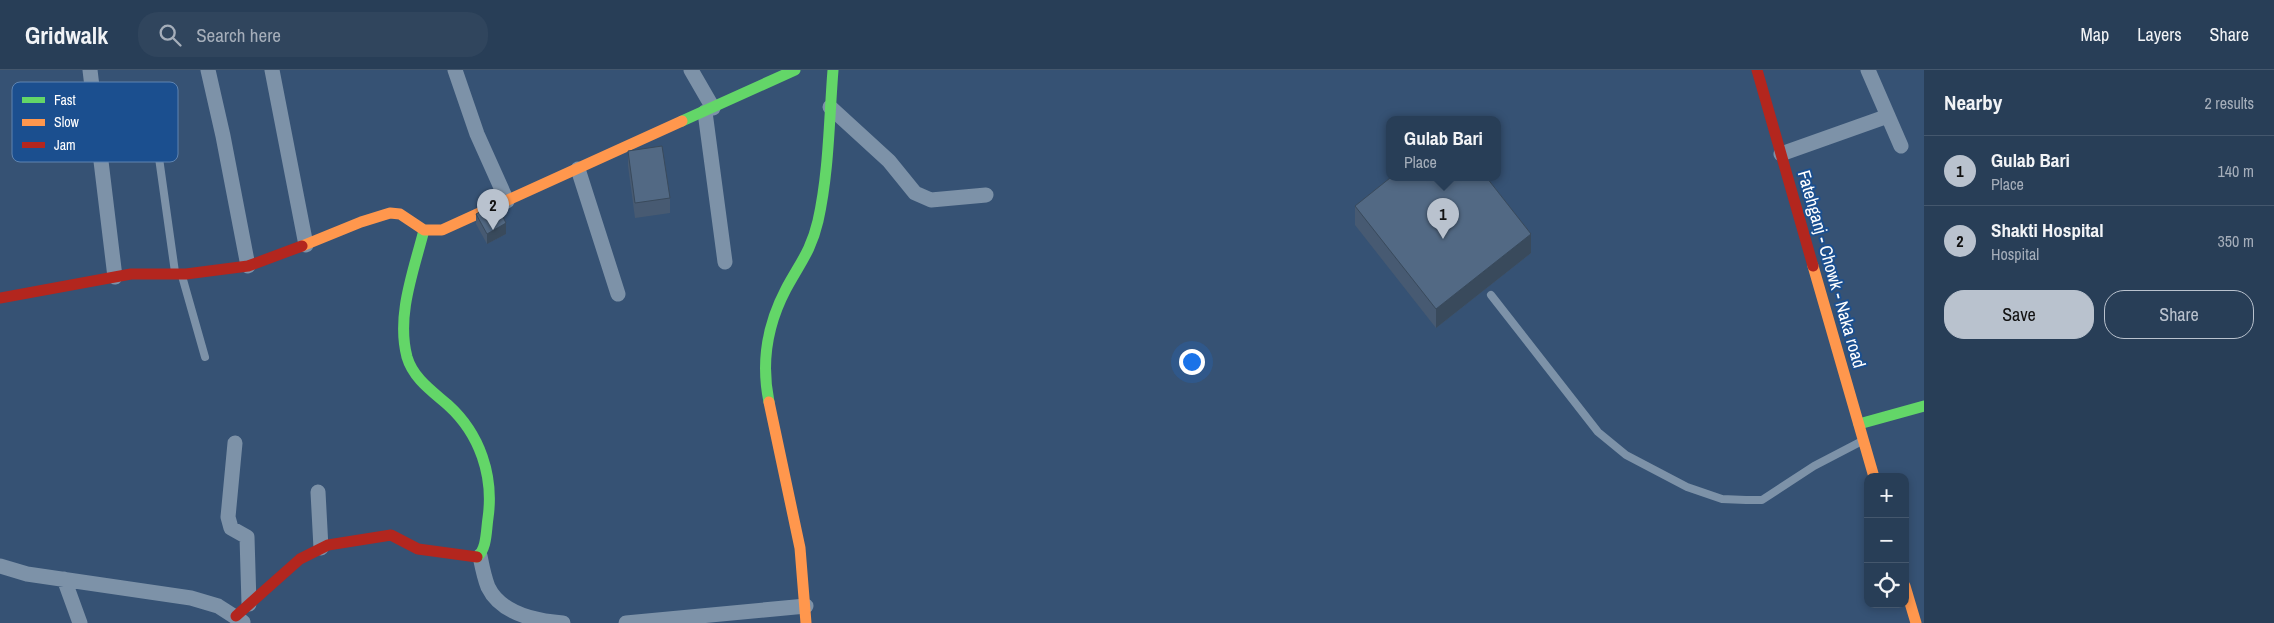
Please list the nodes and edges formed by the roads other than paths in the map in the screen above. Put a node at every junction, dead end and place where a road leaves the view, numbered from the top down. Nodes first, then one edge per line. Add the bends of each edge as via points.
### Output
1 (208, 70) edge
2 (272, 70) edge
3 (456, 70) edge
4 (691, 70) edge
5 (795, 70) edge
6 (832, 70) edge
7 (1757, 70) edge
8 (1868, 70) edge
9 (830, 107) junction
10 (709, 110) junction
11 (1888, 116) junction
12 (1901, 146) dead end
13 (1781, 154) junction
14 (101, 162) edge
15 (160, 162) edge
16 (578, 169) junction
17 (986, 195) dead end
18 (507, 202) junction
19 (424, 230) junction
20 (306, 245) junction
21 (725, 262) dead end
22 (248, 266) junction
23 (178, 274) junction
24 (115, 277) junction
25 (618, 294) dead end
26 (1491, 295) dead end
27 (0, 298) edge
28 (205, 356) dead end
29 (1924, 406) edge
30 (1859, 424) junction
31 (1864, 440) junction
32 (234, 443) dead end
33 (1873, 473) edge
34 (318, 492) dead end
35 (321, 548) junction
36 (480, 556) junction
37 (0, 566) edge
38 (64, 579) junction
39 (1909, 599) edge
40 (249, 604) junction
41 (806, 606) junction
42 (240, 619) edge
43 (80, 623) edge
44 (563, 623) edge
45 (626, 623) edge
46 (806, 623) edge
47 (1916, 623) edge

1 - 22 street
2 - 20 street
3 - 18 street via 477,134
4 - 10 street
5 - 10 street
6 - 9 street
7 - 13 street, Fatehganj - Chowk - Naka road
8 - 11 street
9 - 17 street via 883,155 915,193 931,200
9 - 41 street via 824,181 814,237 772,322 764,365 768,400 800,548
10 - 16 street
10 - 21 street
11 - 12 street
11 - 13 street
13 - 30 street, Fatehganj - Chowk - Naka road
14 - 24 street
15 - 23 lane
16 - 18 street
16 - 25 street
18 - 19 street via 442,230
19 - 20 street via 400,214 390,213
19 - 36 street via 402,324 404,341 411,367 464,422 484,460 489,515
20 - 22 street
22 - 23 street
23 - 24 street
23 - 28 lane
24 - 27 street
26 - 31 lane via 1609,443 1687,488 1722,499 1762,500 1814,466
29 - 30 street
30 - 31 street, Fatehganj - Chowk - Naka road
31 - 33 street, Fatehganj - Chowk - Naka road
32 - 40 street via 228,517 231,528 247,537
34 - 35 street
35 - 36 street via 385,535 418,549
35 - 40 street via 300,559
36 - 44 street via 488,586 501,603 532,619
37 - 38 street
38 - 42 street via 192,598 218,606
38 - 43 street
39 - 47 street
40 - 42 street
41 - 45 street
41 - 46 street

